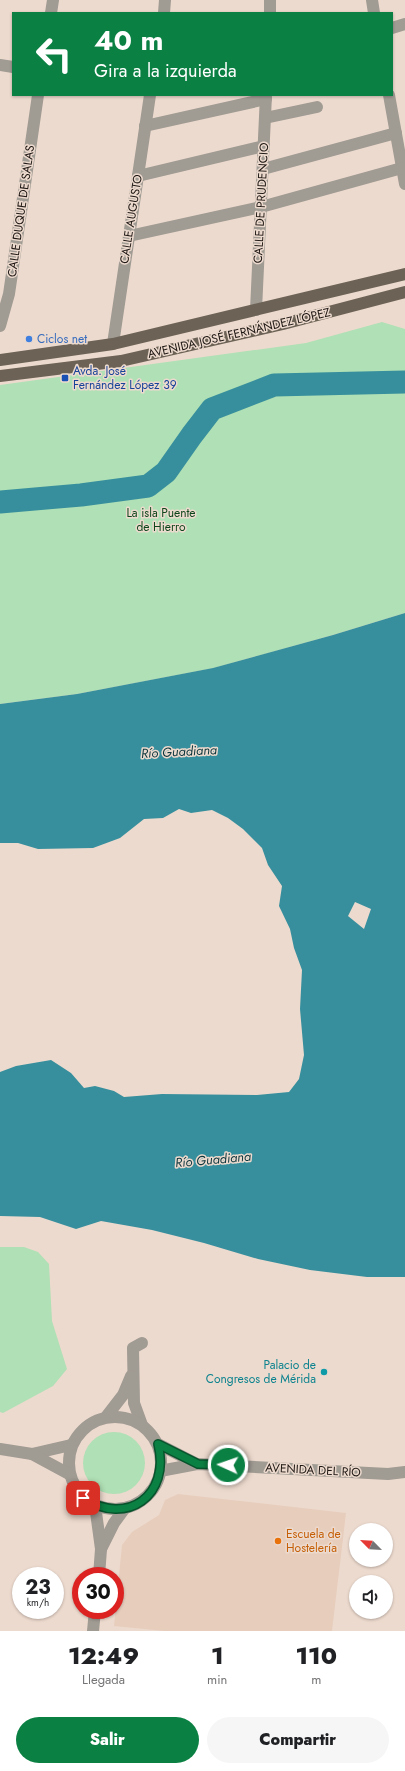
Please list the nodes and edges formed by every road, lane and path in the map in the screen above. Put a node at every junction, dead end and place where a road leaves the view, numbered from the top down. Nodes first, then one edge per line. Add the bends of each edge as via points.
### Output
1 (53, 0) edge
2 (165, 0) edge
3 (270, 0) edge
4 (372, 0) edge
5 (51, 12) edge
6 (164, 12) edge
7 (270, 12) edge
8 (374, 12) edge
9 (405, 24) edge
10 (393, 28) edge
11 (0, 65) edge
12 (12, 67) edge
13 (38, 96) edge
14 (150, 96) edge
15 (389, 96) edge
16 (266, 97) edge
17 (317, 107) dead end
18 (265, 118) junction
19 (145, 126) junction
20 (396, 132) junction
21 (264, 146) junction
22 (402, 168) junction
23 (263, 169) junction
24 (138, 176) junction
25 (405, 184) edge
26 (261, 206) junction
27 (129, 236) junction
28 (405, 274) edge
29 (405, 292) edge
30 (256, 310) junction
31 (0, 326) edge
32 (112, 344) junction
33 (0, 360) edge
34 (0, 376) edge
35 (142, 1343) dead end
36 (132, 1373) junction
37 (106, 1417) junction
38 (142, 1425) junction
39 (158, 1444) junction
40 (71, 1445) junction
41 (0, 1450) edge
42 (32, 1454) junction
43 (198, 1464) junction
44 (160, 1471) junction
45 (405, 1472) edge
46 (69, 1474) junction
47 (95, 1505) junction
48 (125, 1508) junction
49 (101, 1549) junction
50 (100, 1567) edge
51 (94, 1619) edge
52 (93, 1631) edge

1 - 5 street
2 - 6 street
3 - 7 street
4 - 8 street
9 - 10 street
11 - 12 street
13 - 31 street, CALLE DUQUE DE SALAS via 9,294
14 - 19 street, CALLE AUGUSTO
15 - 20 street
16 - 18 street, CALLE DE PRUDENCIO
16 - 19 street
17 - 18 street
18 - 21 street, CALLE DE PRUDENCIO
19 - 24 street, CALLE AUGUSTO
20 - 22 street
20 - 23 street
21 - 23 street, CALLE DE PRUDENCIO
21 - 24 street
22 - 25 street
22 - 26 street
23 - 26 street, CALLE DE PRUDENCIO
24 - 27 street, CALLE AUGUSTO
26 - 27 street
26 - 30 street, CALLE DE PRUDENCIO
27 - 32 street, CALLE AUGUSTO
28 - 30 main road, AVENIDA JOSÉ FERNÁNDEZ LÓPEZ
29 - 34 main road, AVENIDA JOSÉ FERNÁNDEZ LÓPEZ via 282,324 121,361
30 - 32 main road, AVENIDA JOSÉ FERNÁNDEZ LÓPEZ
32 - 33 main road, AVENIDA JOSÉ FERNÁNDEZ LÓPEZ
35 - 36 street via 133,1348
36 - 37 street via 123,1395
36 - 38 street via 134,1403
37 - 38 street via 119,1416
37 - 40 street via 92,1422 80,1432
38 - 39 street
39 - 43 street, AVENIDA DEL RÍO
39 - 44 street via 161,1457
40 - 42 street
40 - 46 street via 68,1459
41 - 42 street
42 - 46 street
43 - 44 street, AVENIDA DEL RÍO
43 - 45 street, AVENIDA DEL RÍO via 388,1474
44 - 48 street via 152,1491 136,1504
46 - 47 street via 74,1487 83,1498
47 - 48 street via 110,1509
47 - 49 street
48 - 49 street via 114,1522
49 - 50 street
51 - 52 street

